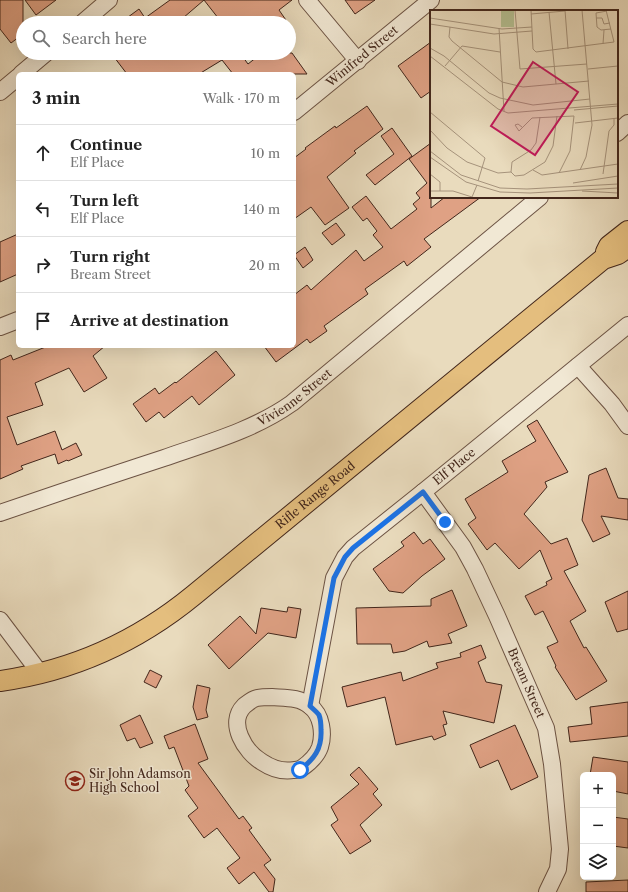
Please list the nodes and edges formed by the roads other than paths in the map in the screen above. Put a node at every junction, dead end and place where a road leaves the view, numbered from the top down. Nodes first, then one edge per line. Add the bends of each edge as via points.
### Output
1 (109, 0) edge
2 (307, 0) edge
3 (431, 0) edge
4 (90, 16) edge
5 (38, 60) edge
6 (358, 61) junction
7 (23, 72) edge
8 (16, 79) edge
9 (0, 92) edge
10 (296, 110) edge
11 (628, 123) edge
12 (618, 132) edge
13 (539, 198) edge
14 (628, 231) edge
15 (628, 247) edge
16 (603, 259) junction
17 (16, 321) edge
18 (628, 325) edge
19 (0, 327) edge
20 (578, 366) junction
21 (628, 426) edge
22 (423, 492) junction
23 (0, 513) edge
24 (0, 620) edge
25 (40, 673) junction
26 (0, 680) edge
27 (310, 706) junction
28 (547, 892) edge

1 - 4 street
2 - 6 street
3 - 6 street, Winifred Street
5 - 7 street
6 - 10 street, Winifred Street
8 - 9 street
11 - 12 street
13 - 23 street, Vivienne Street via 278,413 254,425 190,449
14 - 16 main road, Rifle Range Road via 609,246
15 - 16 main road, Rifle Range Road
16 - 25 main road, Rifle Range Road via 178,609 116,647 85,660
17 - 19 street
18 - 20 street, Elf Place
20 - 21 street
20 - 22 street, Elf Place
22 - 27 street, Elf Place via 353,548 339,567 334,578
22 - 28 street, Bream Street via 475,569 546,728 560,849 558,869
24 - 25 street
25 - 26 main road, Rifle Range Road
27 - 27 street via 318,715 321,724 320,748 314,758 300,770 286,771 262,763 252,754 238,731 238,716 241,710 256,698 301,700

